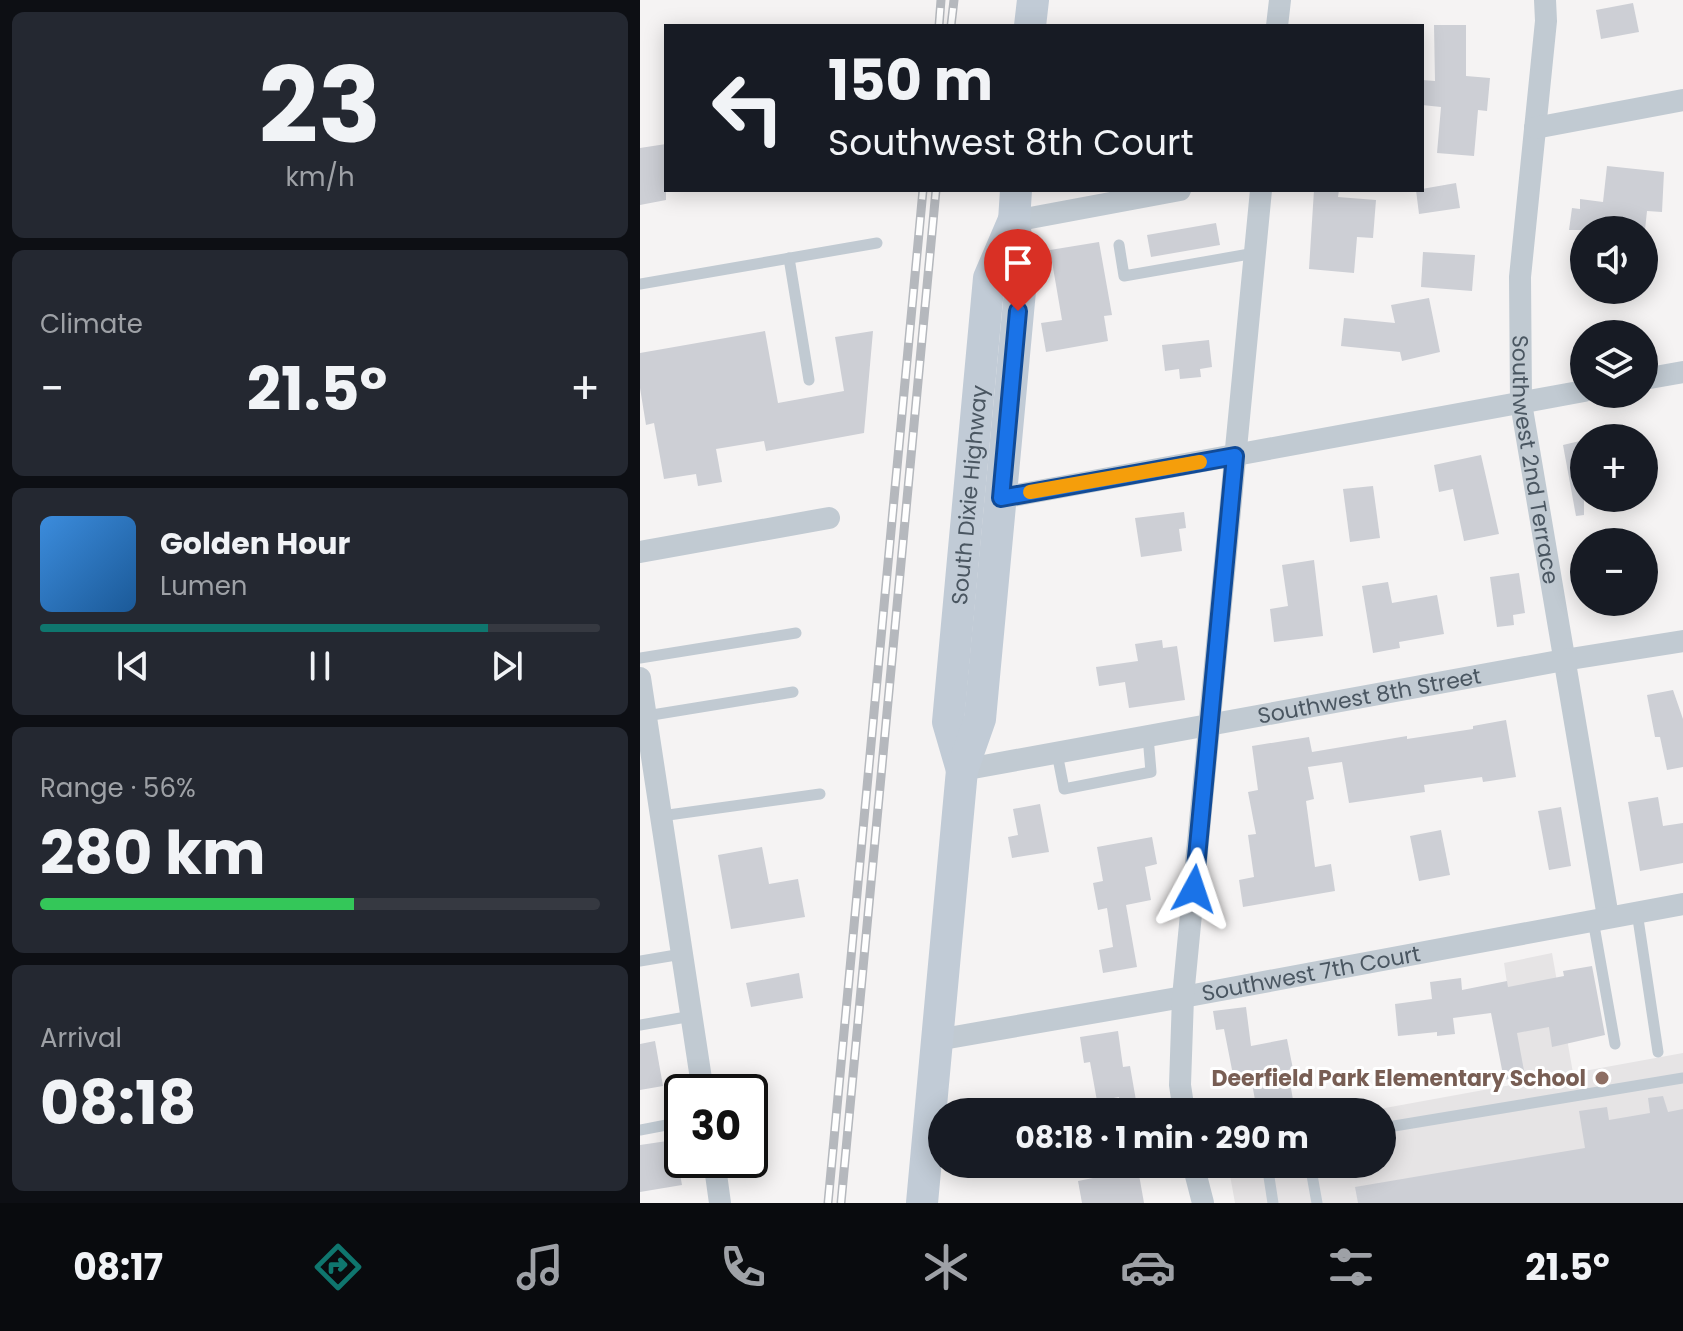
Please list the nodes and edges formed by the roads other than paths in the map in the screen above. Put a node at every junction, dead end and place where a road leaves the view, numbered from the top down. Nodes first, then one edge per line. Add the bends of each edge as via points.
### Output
1 (1033, 0) edge
2 (1280, 0) edge
3 (1545, 0) edge
4 (1030, 24) edge
5 (1277, 24) edge
6 (1683, 100) edge
7 (1535, 128) junction
8 (1159, 192) edge
9 (1261, 192) edge
10 (1015, 206) edge
11 (877, 243) dead end
12 (1119, 245) dead end
13 (1255, 253) junction
14 (789, 258) junction
15 (640, 284) edge
16 (1683, 372) edge
17 (1658, 376) edge
18 (809, 380) dead end
19 (1570, 394) edge
20 (1521, 403) junction
21 (1235, 456) junction
22 (1001, 498) junction
23 (829, 518) dead end
24 (640, 552) edge
25 (796, 633) dead end
26 (1683, 641) edge
27 (640, 658) edge
28 (1564, 660) junction
29 (640, 678) edge
30 (793, 692) dead end
31 (643, 709) edge
32 (1210, 724) junction
33 (1148, 736) junction
34 (1057, 753) junction
35 (962, 770) junction
36 (820, 794) dead end
37 (661, 816) junction
38 (1683, 904) edge
39 (1637, 912) junction
40 (1600, 919) junction
41 (682, 954) junction
42 (641, 958) edge
43 (1183, 997) junction
44 (692, 1016) junction
45 (640, 1025) edge
46 (937, 1040) junction
47 (1615, 1044) dead end
48 (1658, 1052) dead end
49 (700, 1074) edge
50 (1683, 1078) edge
51 (1182, 1098) edge
52 (664, 1125) edge
53 (1396, 1126) edge
54 (640, 1130) edge
55 (717, 1178) edge
56 (1197, 1178) edge
57 (1269, 1178) edge
58 (1313, 1178) edge
59 (720, 1203) edge
60 (922, 1203) edge
61 (1203, 1203) edge
62 (1273, 1203) edge
63 (1317, 1203) edge

1 - 4 main road
2 - 5 street
3 - 7 street, Southwest 2nd Terrace
6 - 7 street
7 - 20 street, Southwest 2nd Terrace via 1520,277
8 - 10 street
9 - 13 street
10 - 22 main road, South Dixie Highway via 1021,280
10 - 35 main road, South Dixie Highway via 989,278 948,722
11 - 14 lane
12 - 13 lane via 1124,276
13 - 21 street
14 - 15 lane
14 - 18 lane
16 - 17 street
19 - 20 street
20 - 21 street
20 - 28 street, Southwest 2nd Terrace
21 - 22 street
21 - 32 street
22 - 35 main road, South Dixie Highway via 980,719
23 - 24 street
25 - 27 lane
26 - 28 street, Southwest 8th Street
28 - 32 street, Southwest 8th Street
28 - 40 street, Southwest 2nd Terrace
29 - 31 street
30 - 31 lane
31 - 37 street
32 - 33 street, Southwest 8th Street
32 - 43 street
33 - 34 street, Southwest 8th Street
33 - 34 lane via 1151,772 1064,789
34 - 35 street, Southwest 8th Street
35 - 46 main road, South Dixie Highway
36 - 37 lane
37 - 41 street
38 - 39 street, Southwest 7th Court
39 - 40 street, Southwest 7th Court
39 - 48 lane
40 - 43 street, Southwest 7th Court
40 - 47 lane
41 - 42 lane
41 - 44 street
43 - 46 street, Southwest 7th Court
43 - 51 street
44 - 45 lane
44 - 49 street
46 - 60 main road, South Dixie Highway
50 - 53 lane
52 - 54 lane
55 - 59 street
56 - 61 street
57 - 62 lane
58 - 63 lane

